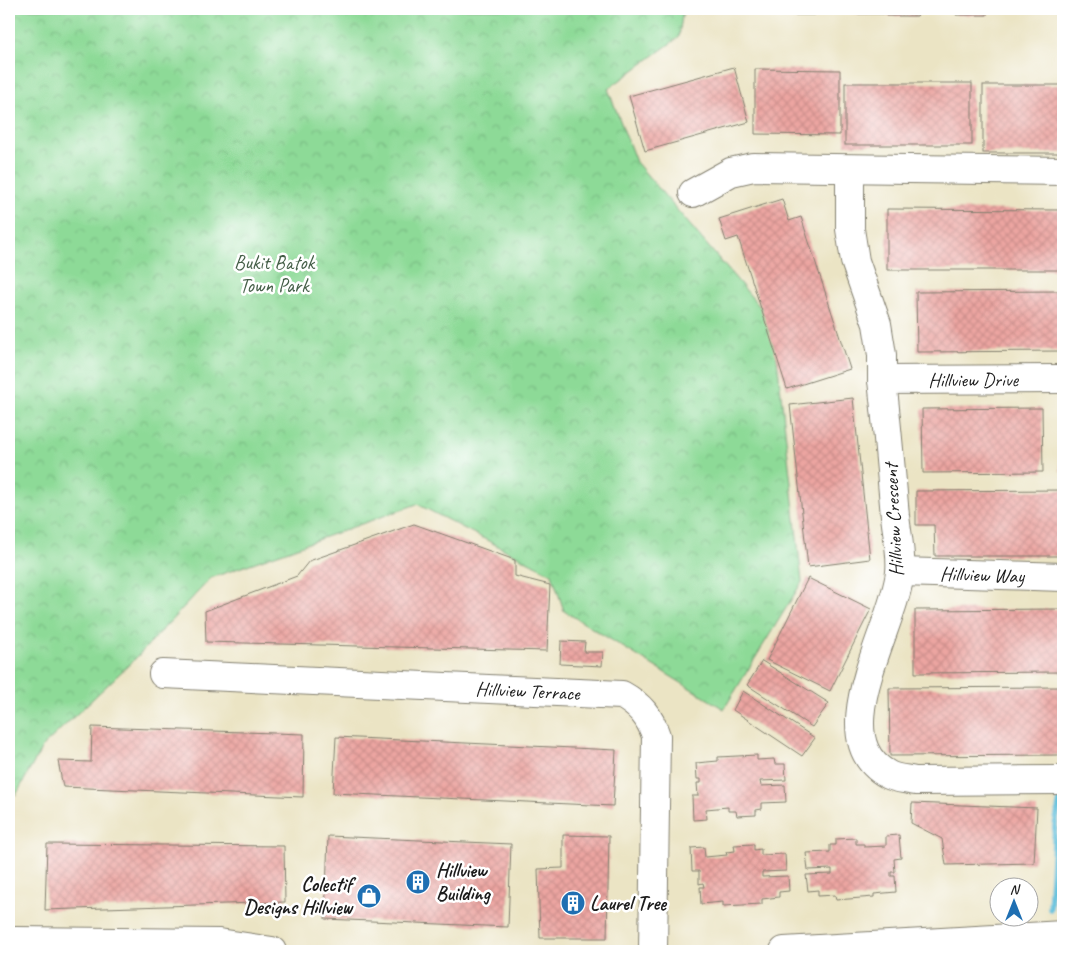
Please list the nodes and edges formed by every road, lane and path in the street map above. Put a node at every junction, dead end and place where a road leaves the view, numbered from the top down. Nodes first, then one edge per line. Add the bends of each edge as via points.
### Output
1 (850, 169) junction
2 (1063, 171) edge
3 (693, 193) dead end
4 (1063, 379) edge
5 (882, 380) junction
6 (901, 572) junction
7 (1063, 577) edge
8 (163, 674) dead end
9 (1063, 780) edge
10 (1063, 935) edge
11 (14, 941) dead end
12 (272, 951) edge
13 (653, 951) edge
14 (784, 951) edge

1 - 2 street
1 - 3 street via 753,166 731,172
1 - 5 street, Hillview Crescent via 850,229 855,261 877,324
4 - 5 street, Hillview Drive
5 - 6 street, Hillview Crescent
6 - 7 street, Hillview Way
6 - 9 street, Hillview Crescent via 862,696 860,727 865,750 878,768 891,776 915,781
8 - 13 street, Hillview Terrace via 612,693 631,700 648,717 656,736
10 - 14 street
11 - 12 street via 219,943

